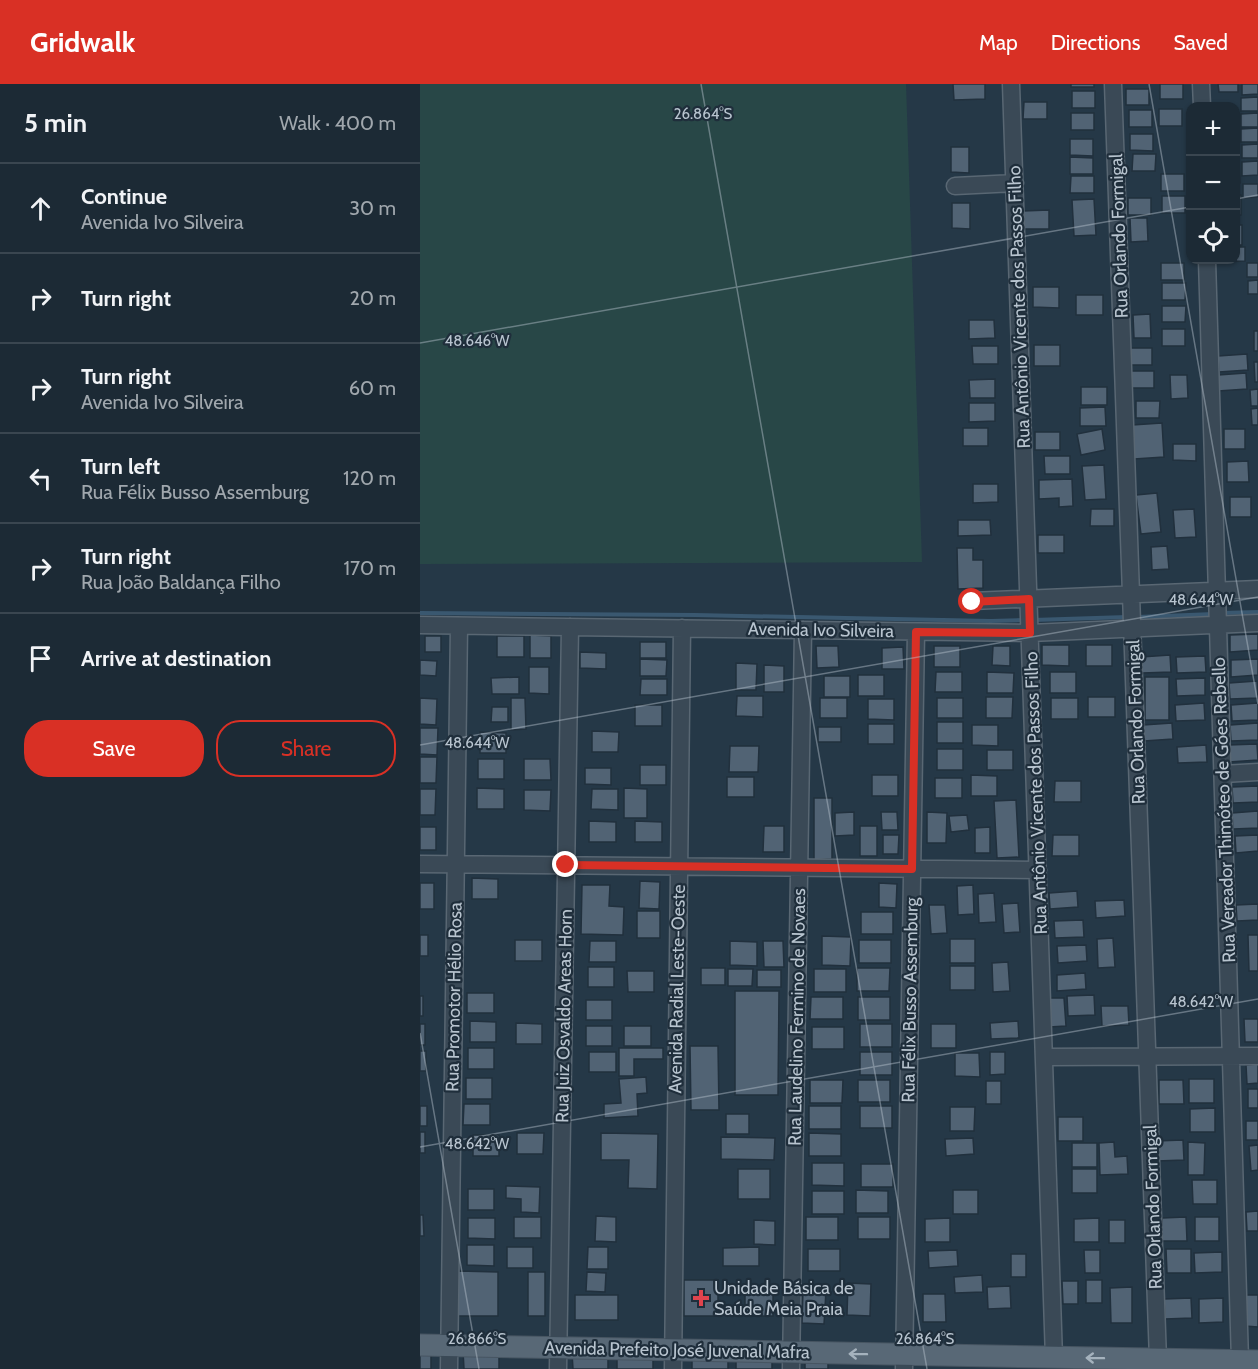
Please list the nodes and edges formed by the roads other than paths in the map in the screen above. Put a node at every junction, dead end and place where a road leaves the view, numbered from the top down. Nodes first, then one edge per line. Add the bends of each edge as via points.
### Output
1 (1011, 84) edge
2 (1113, 84) edge
3 (1201, 84) edge
4 (1202, 102) edge
5 (1015, 183) junction
6 (955, 186) dead end
7 (1207, 264) edge
8 (1258, 589) edge
9 (1217, 596) junction
10 (1132, 600) junction
11 (972, 602) dead end
12 (1029, 604) junction
13 (1218, 622) junction
14 (1258, 623) edge
15 (420, 625) edge
16 (459, 626) junction
17 (1133, 626) junction
18 (570, 627) junction
19 (682, 628) junction
20 (802, 630) junction
21 (1030, 630) junction
22 (916, 632) junction
23 (1258, 772) edge
24 (1222, 774) junction
25 (420, 864) edge
26 (455, 864) junction
27 (566, 865) junction
28 (679, 866) junction
29 (799, 867) junction
30 (912, 869) junction
31 (1038, 870) junction
32 (1231, 1056) junction
33 (1258, 1056) edge
34 (1044, 1057) junction
35 (1148, 1057) junction
36 (420, 1345) edge
37 (449, 1346) junction
38 (1054, 1358) junction
39 (558, 1359) edge
40 (673, 1360) edge
41 (791, 1361) edge
42 (1249, 1361) edge
43 (904, 1362) edge
44 (1023, 1363) edge
45 (1145, 1363) edge
46 (449, 1369) edge

1 - 5 street, Rua Antônio Vicente dos Passos Filho
2 - 10 street, Rua Orlando Formigal
3 - 4 street
5 - 6 street
5 - 12 street, Rua Antônio Vicente dos Passos Filho
7 - 9 street, Rua Vereador Thimóteo de Góes Rebello
8 - 9 street
9 - 10 street
9 - 13 street, Rua Vereador Thimóteo de Góes Rebello
10 - 12 street
10 - 17 street, Rua Orlando Formigal
11 - 12 street
12 - 21 street, Rua Antônio Vicente dos Passos Filho
13 - 14 street, Avenida Ivo Silveira
13 - 17 street, Avenida Ivo Silveira
13 - 24 street, Rua Vereador Thimóteo de Góes Rebello
15 - 16 street, Avenida Ivo Silveira
16 - 18 street, Avenida Ivo Silveira
16 - 26 street, Rua Promotor Hélio Rosa
17 - 21 street, Avenida Ivo Silveira
17 - 35 street, Rua Orlando Formigal
18 - 19 street, Avenida Ivo Silveira
18 - 27 street, Rua Juiz Osvaldo Areas Horn
19 - 20 street, Avenida Ivo Silveira
19 - 28 street, Avenida Radial Leste-Oeste
20 - 22 street, Avenida Ivo Silveira
20 - 29 street, Rua Laudelino Fermino de Novaes
21 - 22 street, Avenida Ivo Silveira
21 - 31 street, Rua Antônio Vicente dos Passos Filho
22 - 30 street, Rua Félix Busso Assemburg
23 - 24 street
24 - 32 street, Rua Vereador Thimóteo de Góes Rebello
25 - 26 street
26 - 27 street
26 - 37 street, Rua Promotor Hélio Rosa
27 - 28 street
27 - 39 street, Rua Juiz Osvaldo Areas Horn
28 - 29 street
28 - 40 street, Avenida Radial Leste-Oeste
29 - 30 street
29 - 41 street, Rua Laudelino Fermino de Novaes
30 - 31 street
30 - 43 street, Rua Félix Busso Assemburg
31 - 34 street, Rua Antônio Vicente dos Passos Filho
32 - 33 street
32 - 35 street
32 - 42 street, Rua Vereador Thimóteo de Góes Rebello
34 - 35 street
34 - 38 street, Rua Antônio Vicente dos Passos Filho
35 - 45 street, Rua Orlando Formigal
36 - 37 main road, Avenida Prefeito José Juvenal Mafra
37 - 39 main road, Avenida Prefeito José Juvenal Mafra
37 - 46 street, Rua Promotor Hélio Rosa
38 - 44 main road, Avenida Prefeito José Juvenal Mafra
45 -> 38 main road, Avenida Prefeito José Juvenal Mafra
39 - 40 main road, Avenida Prefeito José Juvenal Mafra
40 - 41 main road, Avenida Prefeito José Juvenal Mafra
43 -> 41 main road, Avenida Prefeito José Juvenal Mafra
42 - 45 main road, Avenida Prefeito José Juvenal Mafra
43 - 44 main road, Avenida Prefeito José Juvenal Mafra

